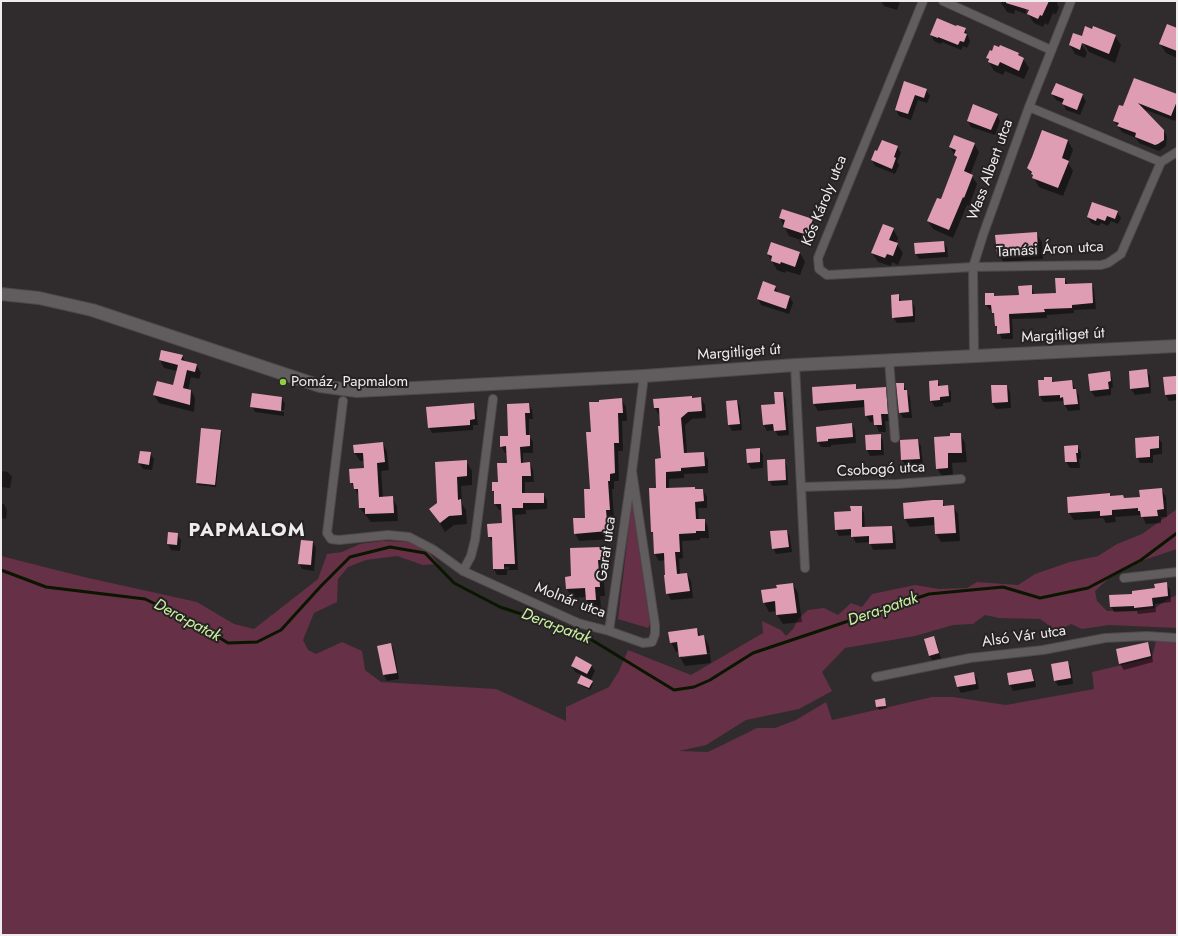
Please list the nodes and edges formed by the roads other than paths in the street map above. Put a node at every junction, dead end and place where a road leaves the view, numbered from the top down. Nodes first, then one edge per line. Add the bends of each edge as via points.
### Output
1 (923, 1) edge
2 (943, 1) edge
3 (1071, 1) edge
4 (1051, 50) junction
5 (1029, 107) junction
6 (1177, 152) edge
7 (1161, 162) junction
8 (973, 267) junction
9 (1, 294) edge
10 (1177, 346) edge
11 (974, 356) junction
12 (889, 360) junction
13 (795, 365) junction
14 (644, 376) junction
15 (493, 399) dead end
16 (342, 401) dead end
17 (895, 438) dead end
18 (632, 471) junction
19 (961, 479) dead end
20 (802, 487) junction
21 (806, 568) dead end
22 (463, 571) junction
23 (1177, 572) edge
24 (1124, 578) dead end
25 (655, 625) joint
26 (609, 631) junction
27 (1177, 638) edge
28 (876, 677) dead end

1 - 8 street, Kós Károly utca via 829,227 818,258 819,269 827,275
2 - 4 street
3 - 4 street, Wass Albert utca
4 - 5 street, Wass Albert utca
5 - 7 street
5 - 8 street, Wass Albert utca
6 - 7 street
7 - 8 street, Tamási Áron utca via 1122,254 1113,261 1101,265
8 - 11 street, Wass Albert utca
9 - 14 main road, Margitliget út via 39,298 92,310 320,386 343,389 378,390
10 - 11 main road, Margitliget út
11 - 12 main road, Margitliget út
12 - 13 main road, Margitliget út
12 - 17 street
13 - 14 main road, Margitliget út
13 - 20 street
14 - 18 street, Garat utca
15 - 22 street via 475,540 471,556
16 - 22 street, Molnár utca via 327,533 331,539 388,535 409,537 434,550
18 - 25 street, Garat utca
18 - 26 street, Garat utca
19 - 20 street, Csobogó utca
20 - 21 street
22 - 26 street, Molnár utca via 578,623
23 - 24 street
25 - 26 street, Molnár utca via 652,642 643,643
27 - 28 street, Alsó Vár utca via 1105,638 1043,650 970,658

